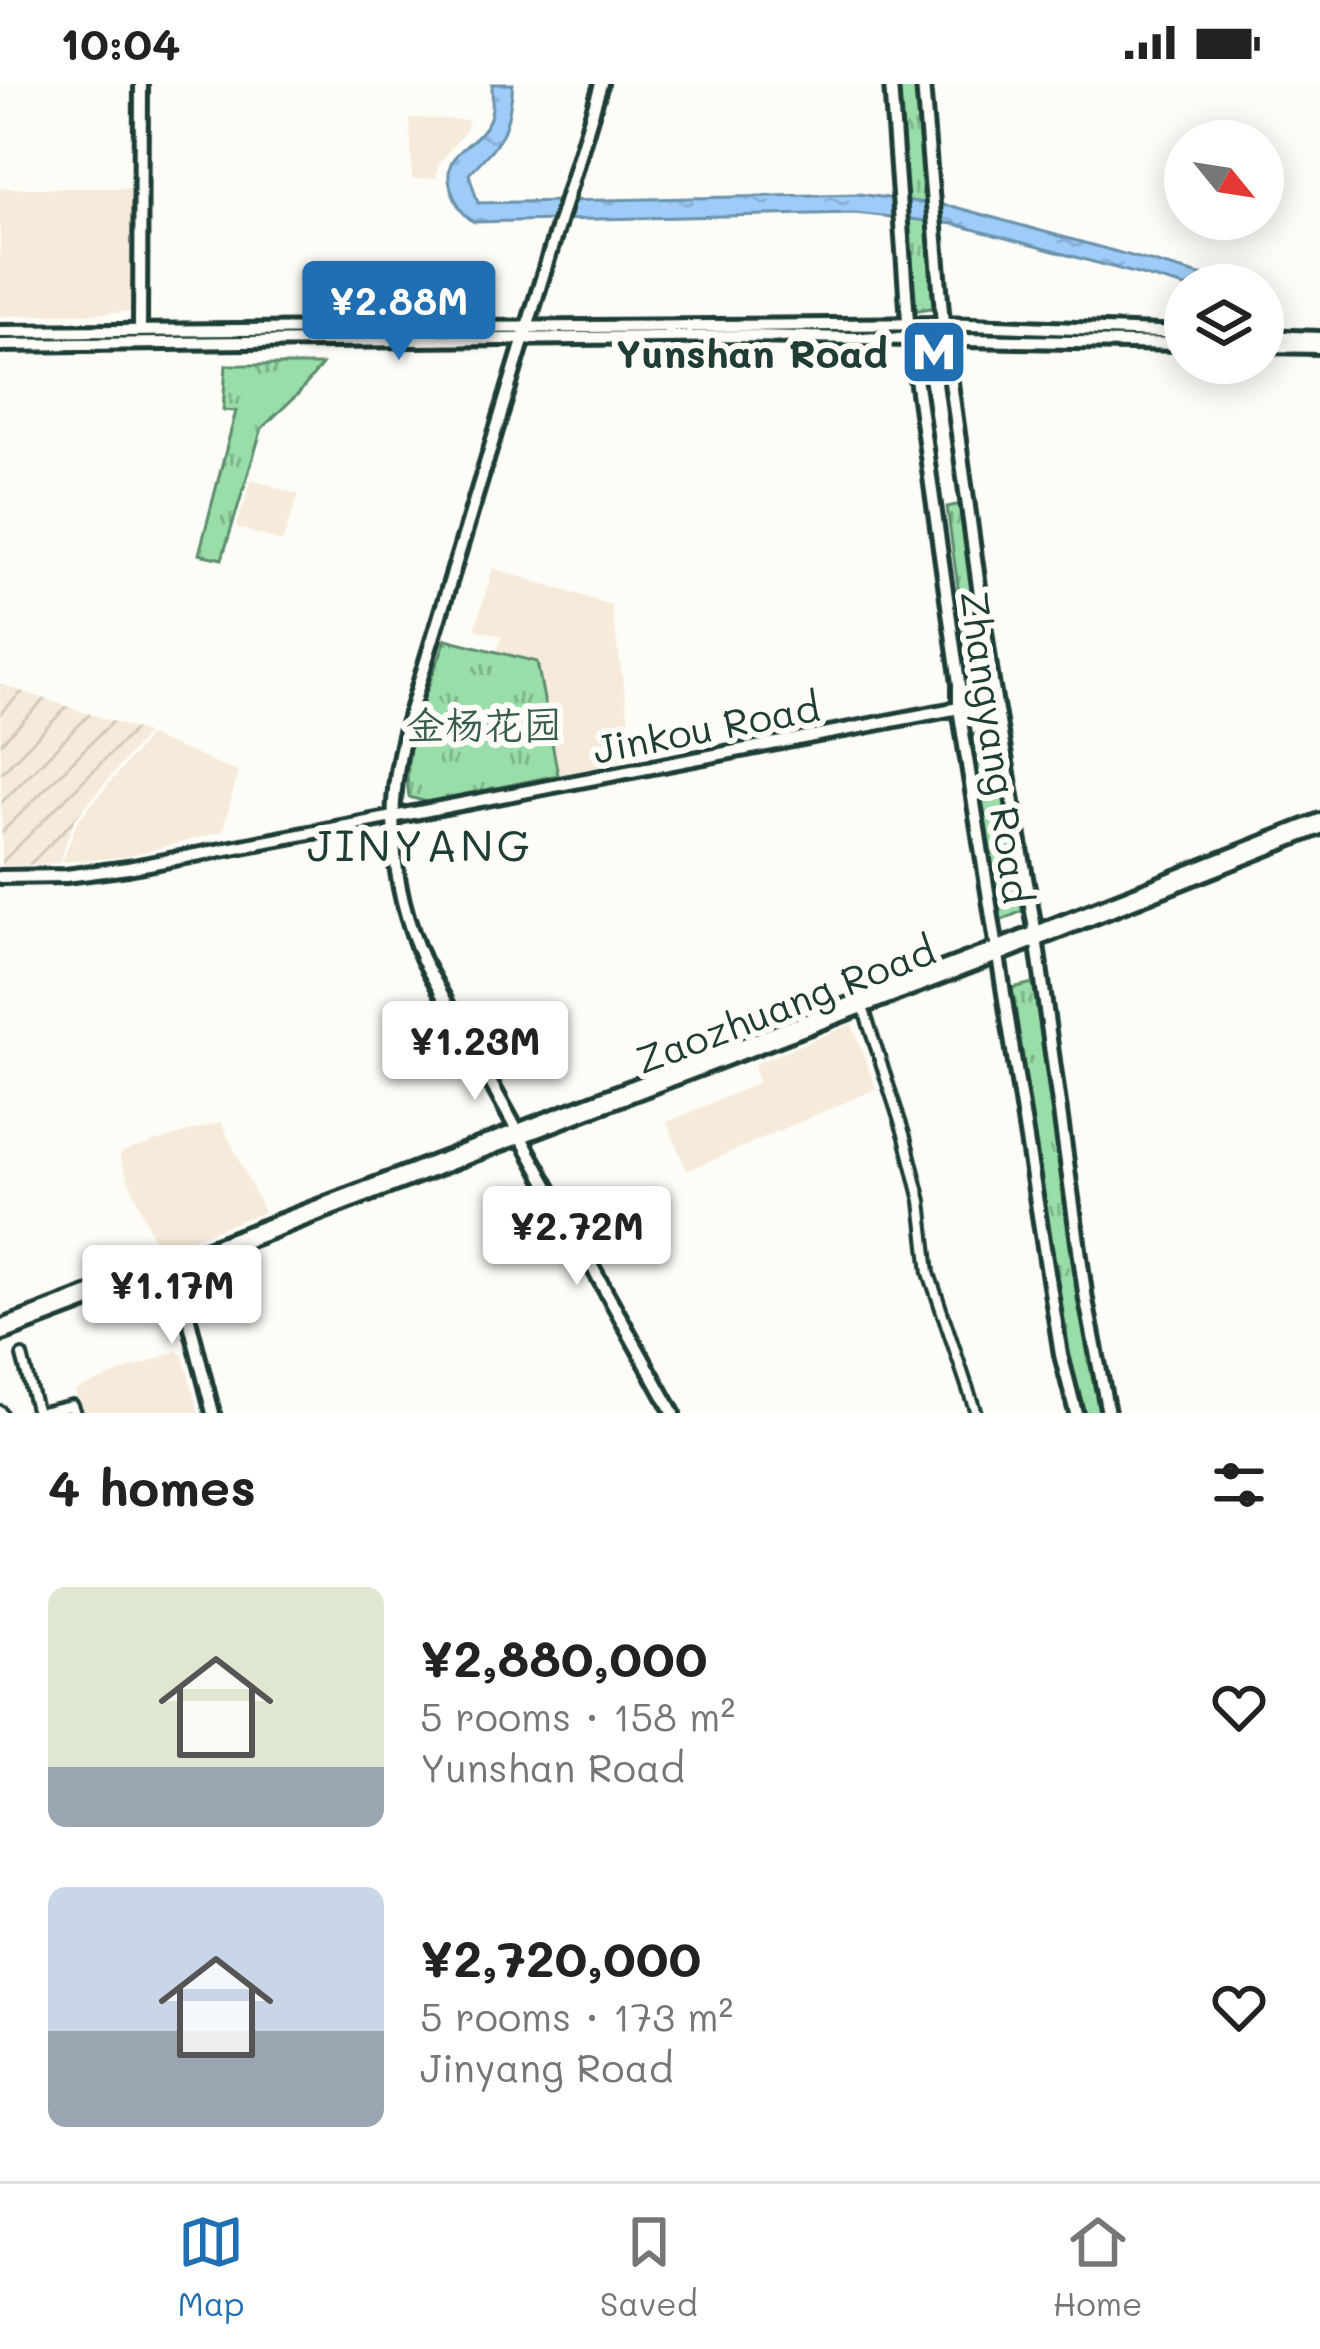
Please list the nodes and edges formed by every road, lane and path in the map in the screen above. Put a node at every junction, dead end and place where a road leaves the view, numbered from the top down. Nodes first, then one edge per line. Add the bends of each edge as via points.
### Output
1 (141, 84) edge
2 (601, 84) edge
3 (891, 84) edge
4 (922, 84) edge
5 (943, 324) junction
6 (0, 332) edge
7 (910, 332) junction
8 (1164, 332) edge
9 (527, 334) junction
10 (140, 336) junction
11 (945, 338) junction
12 (1284, 339) edge
13 (1164, 343) edge
14 (1320, 343) edge
15 (0, 345) edge
16 (1284, 345) edge
17 (996, 700) junction
18 (959, 708) junction
19 (391, 819) junction
20 (1320, 824) edge
21 (0, 877) edge
22 (1035, 934) junction
23 (995, 952) junction
24 (865, 1012) dead end
25 (518, 1133) junction
26 (175, 1264) junction
27 (0, 1331) edge
28 (22, 1356) dead end
29 (38, 1413) edge
30 (75, 1413) edge
31 (213, 1413) edge
32 (673, 1413) edge
33 (976, 1413) edge
34 (1076, 1413) edge
35 (1108, 1413) edge

1 - 10 main road
2 - 9 main road
3 - 7 main road, Zhangyang Road
4 - 5 main road, Zhangyang Road
5 - 7 main road
5 - 8 main road
5 - 11 main road, Zhangyang Road
6 - 10 main road
7 - 9 main road
7 - 11 main road
7 - 18 main road, Zhangyang Road
9 - 10 main road
9 - 19 main road via 407,724
10 - 15 main road
11 - 13 main road
11 - 17 main road, Zhangyang Road
12 - 14 main road
14 - 16 main road
17 - 18 street, Jinkou Road
17 - 22 main road, Zhangyang Road
18 - 19 main road, Jinkou Road
18 - 23 main road, Zhangyang Road
19 - 21 main road, Jinkou Road via 96,873
19 - 25 main road via 409,927
20 - 22 main road, Zaozhuang Road
22 - 23 main road, Zaozhuang Road
22 - 35 main road, Zhangyang Road
23 - 25 main road, Zaozhuang Road
23 - 34 main road, Zhangyang Road
24 - 33 street via 922,1201 929,1273
25 - 26 main road, Zaozhuang Road
25 - 32 main road
26 - 27 main road, Zaozhuang Road
26 - 31 main road
28 - 29 street
29 - 30 street via 72,1405

